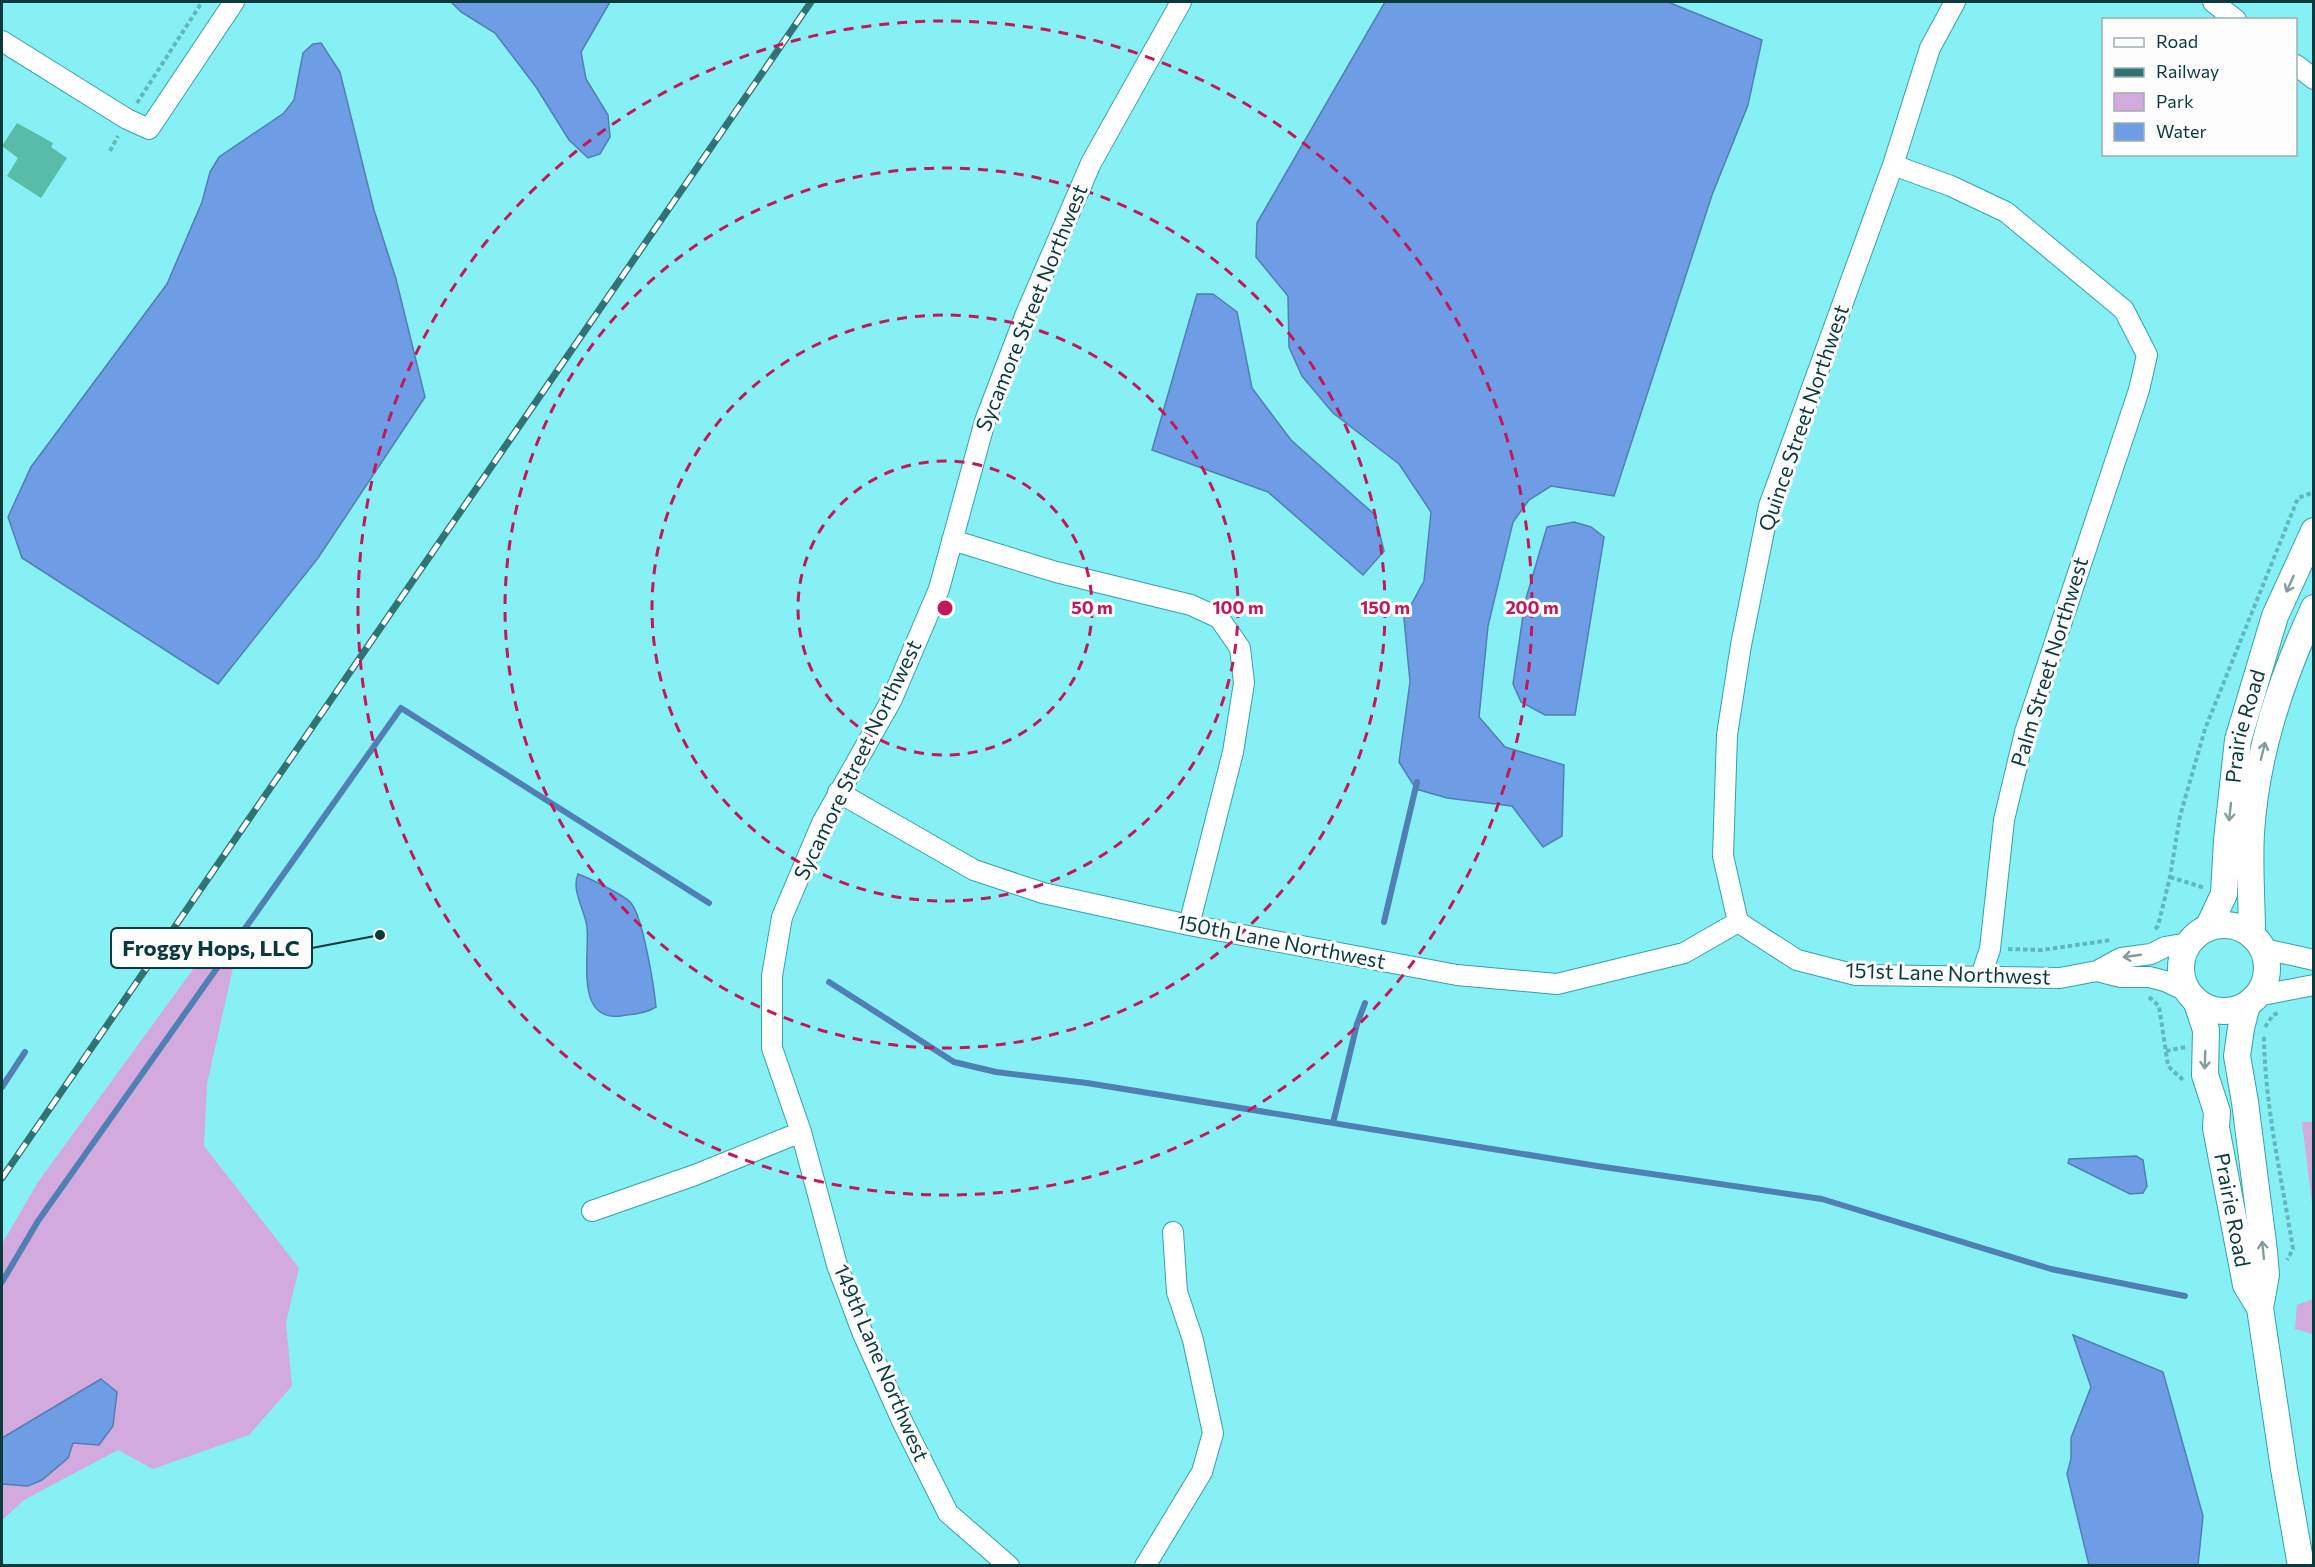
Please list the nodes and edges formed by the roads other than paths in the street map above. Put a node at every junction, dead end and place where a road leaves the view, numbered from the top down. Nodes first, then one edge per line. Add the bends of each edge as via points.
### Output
1 (234, 2) edge
2 (1181, 2) edge
3 (1955, 2) edge
4 (2213, 2) edge
5 (2233, 18) edge
6 (2, 41) edge
7 (2297, 67) edge
8 (2313, 79) edge
9 (1893, 165) junction
10 (2313, 531) edge
11 (952, 540) junction
12 (2313, 608) edge
13 (838, 792) junction
14 (1738, 922) junction
15 (1189, 925) junction
16 (2198, 935) junction
17 (2258, 942) junction
18 (2313, 960) edge
19 (2097, 971) junction
20 (1981, 976) junction
21 (2313, 985) edge
22 (2192, 997) junction
23 (2252, 1000) junction
24 (801, 1132) junction
25 (592, 1211) dead end
26 (1173, 1232) dead end
27 (2260, 1308) junction
28 (1009, 1566) edge
29 (1145, 1566) edge
30 (2301, 1566) edge

1 - 6 street via 149,129
2 - 11 street, Sycamore Street Northwest via 1091,163 1025,316 984,421
3 - 9 street, Quince Street Northwest via 1930,48
4 - 5 street
7 - 8 street
9 - 14 street, Quince Street Northwest via 1770,506 1746,622 1727,735 1723,856
9 - 20 street, Palm Street Northwest via 2006,212 2124,310 2147,355 2139,390 2025,732 2004,820 1990,949
10 -> 16 street, Prairie Road via 2275,616 2238,740 2224,894
11 - 13 street, Sycamore Street Northwest via 939,590 892,699
11 - 15 street via 1056,572 1191,605 1219,618 1239,648 1244,683 1233,752
17 -> 12 street, Prairie Road via 2249,896 2251,832 2259,769 2289,662
13 - 15 street, 150th Lane Northwest via 974,870 1043,893
13 - 24 street, Sycamore Street Northwest via 783,917 772,976 772,1048
14 - 15 street, 150th Lane Northwest via 1684,953 1557,984 1457,975
14 - 20 street, 151st Lane Northwest via 1797,960 1856,975
16 - 17 street via 2231,925 2242,928
16 -> 19 street, 151st Lane Northwest via 2151,954 2121,958
16 - 22 street, Prairie Road via 2182,954 2180,966 2181,979
17 - 18 street
17 - 23 street, Prairie Road via 2268,968 2265,983
19 - 20 street, 151st Lane Northwest via 2060,978
19 - 22 street, 151st Lane Northwest via 2165,981
21 - 23 street
22 - 23 street via 2209,1009 2222,1012
22 -> 27 street, Prairie Road via 2206,1030 2205,1075 2217,1112 2216,1128 2246,1285
27 -> 23 street, Prairie Road via 2266,1275 2237,1056 2241,1028
24 - 25 street
24 - 28 street, 149th Lane Northwest via 837,1265 902,1421 948,1513
26 - 29 street via 1177,1292 1193,1340 1213,1434 1202,1472
27 - 30 street, Prairie Road

